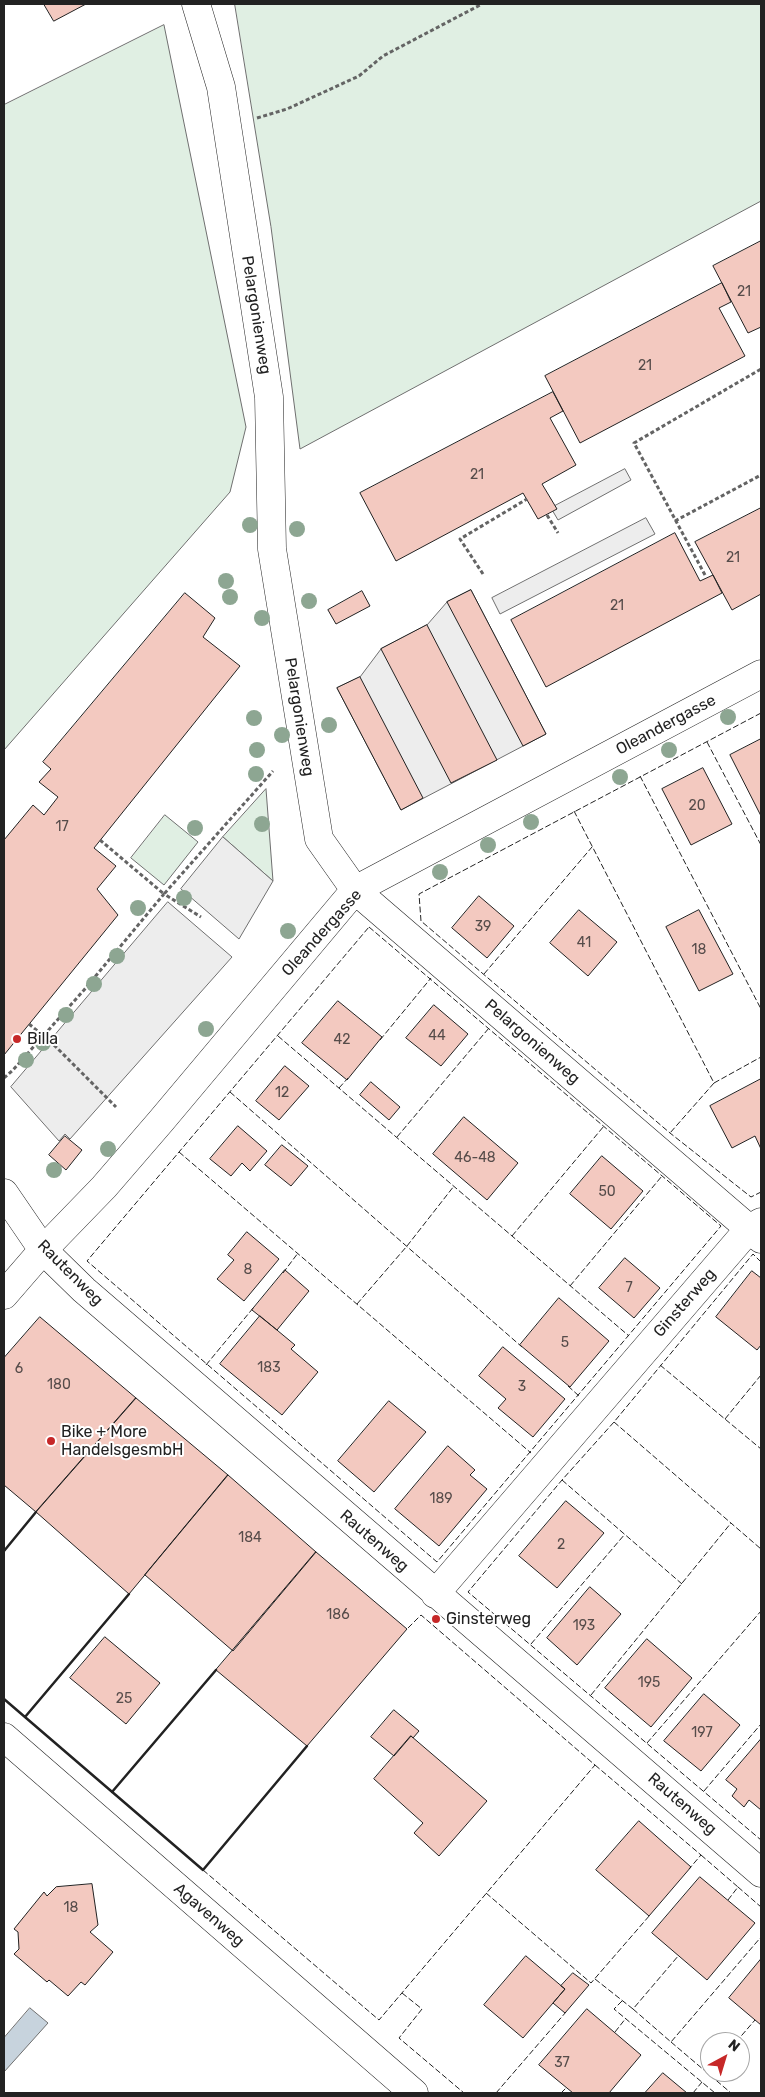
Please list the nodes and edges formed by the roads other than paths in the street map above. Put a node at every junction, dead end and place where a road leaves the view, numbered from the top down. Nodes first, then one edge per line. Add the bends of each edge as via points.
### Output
1 (196, 4) edge
2 (761, 674) edge
3 (355, 890) junction
4 (4, 1193) edge
5 (757, 1230) edge
6 (43, 1250) junction
7 (4, 1295) edge
8 (435, 1594) junction
9 (4, 1737) edge
10 (761, 1873) edge
11 (414, 2093) edge

1 - 3 street, Pelargonienweg via 221,87 269,397 272,549 319,839
2 - 3 street, Oleandergasse
3 - 5 street, Pelargonienweg
3 - 6 street, Oleandergasse via 117,1172
4 - 6 street, Rautenweg
5 - 8 street, Ginsterweg
6 - 7 street, Oleandergasse
6 - 8 street, Rautenweg via 84,1290
8 - 10 street, Rautenweg
9 - 11 street, Agavenweg

